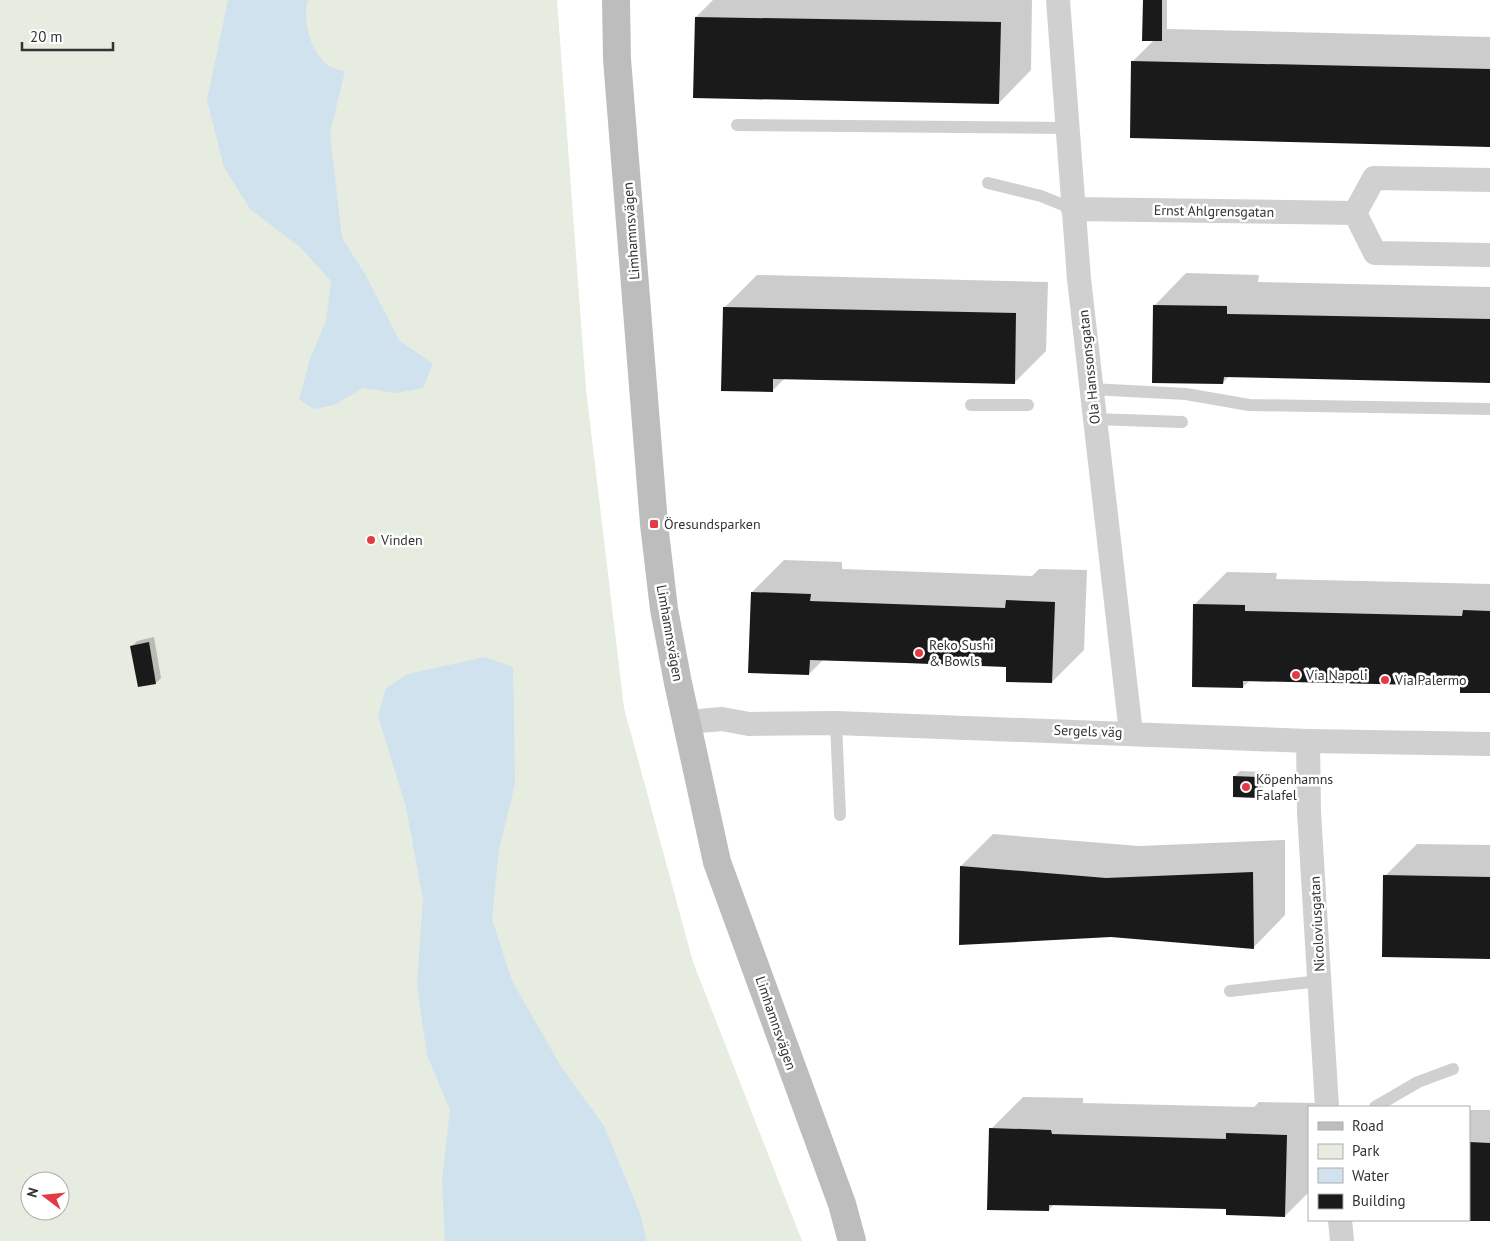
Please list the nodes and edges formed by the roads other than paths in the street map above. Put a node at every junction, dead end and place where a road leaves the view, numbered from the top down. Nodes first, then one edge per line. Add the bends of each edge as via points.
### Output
1 (616, 0) edge
2 (1058, 0) edge
3 (737, 125) dead end
4 (1068, 128) junction
5 (1490, 180) edge
6 (988, 183) dead end
7 (1073, 209) junction
8 (1355, 213) junction
9 (1490, 255) edge
10 (1091, 389) junction
11 (970, 405) dead end
12 (1028, 405) dead end
13 (1490, 409) edge
14 (1094, 419) junction
15 (1182, 422) dead end
16 (687, 722) junction
17 (836, 723) junction
18 (1131, 733) junction
19 (1308, 740) junction
20 (1490, 744) edge
21 (840, 815) dead end
22 (1320, 981) junction
23 (1230, 991) dead end
24 (1453, 1069) dead end
25 (1327, 1106) edge
26 (1377, 1106) edge
27 (1340, 1221) edge
28 (852, 1241) edge
29 (1342, 1241) edge

1 - 16 main road, Limhamnsvägen via 654,524 664,608
2 - 4 street, Ola Hanssonsgatan
3 - 4 lane
4 - 7 street, Ola Hanssonsgatan
5 - 8 street via 1374,178
6 - 7 lane via 1041,196
7 - 8 street, Ernst Ahlgrensgatan
7 - 10 street, Ola Hanssonsgatan
8 - 9 street via 1375,253
10 - 13 lane via 1186,394 1249,405
10 - 14 street, Ola Hanssonsgatan
11 - 12 lane
14 - 15 lane
14 - 18 street, Ola Hanssonsgatan
16 - 17 street, Sergels väg via 722,719 749,724
16 - 28 main road, Limhamnsvägen via 717,862 842,1204
17 - 18 street, Sergels väg
17 - 21 lane
18 - 19 street, Sergels väg
19 - 20 street, Sergels väg
19 - 22 street, Nicoloviusgatan via 1309,812
22 - 23 lane
22 - 25 street, Nicoloviusgatan
24 - 26 lane via 1418,1082
27 - 29 street

